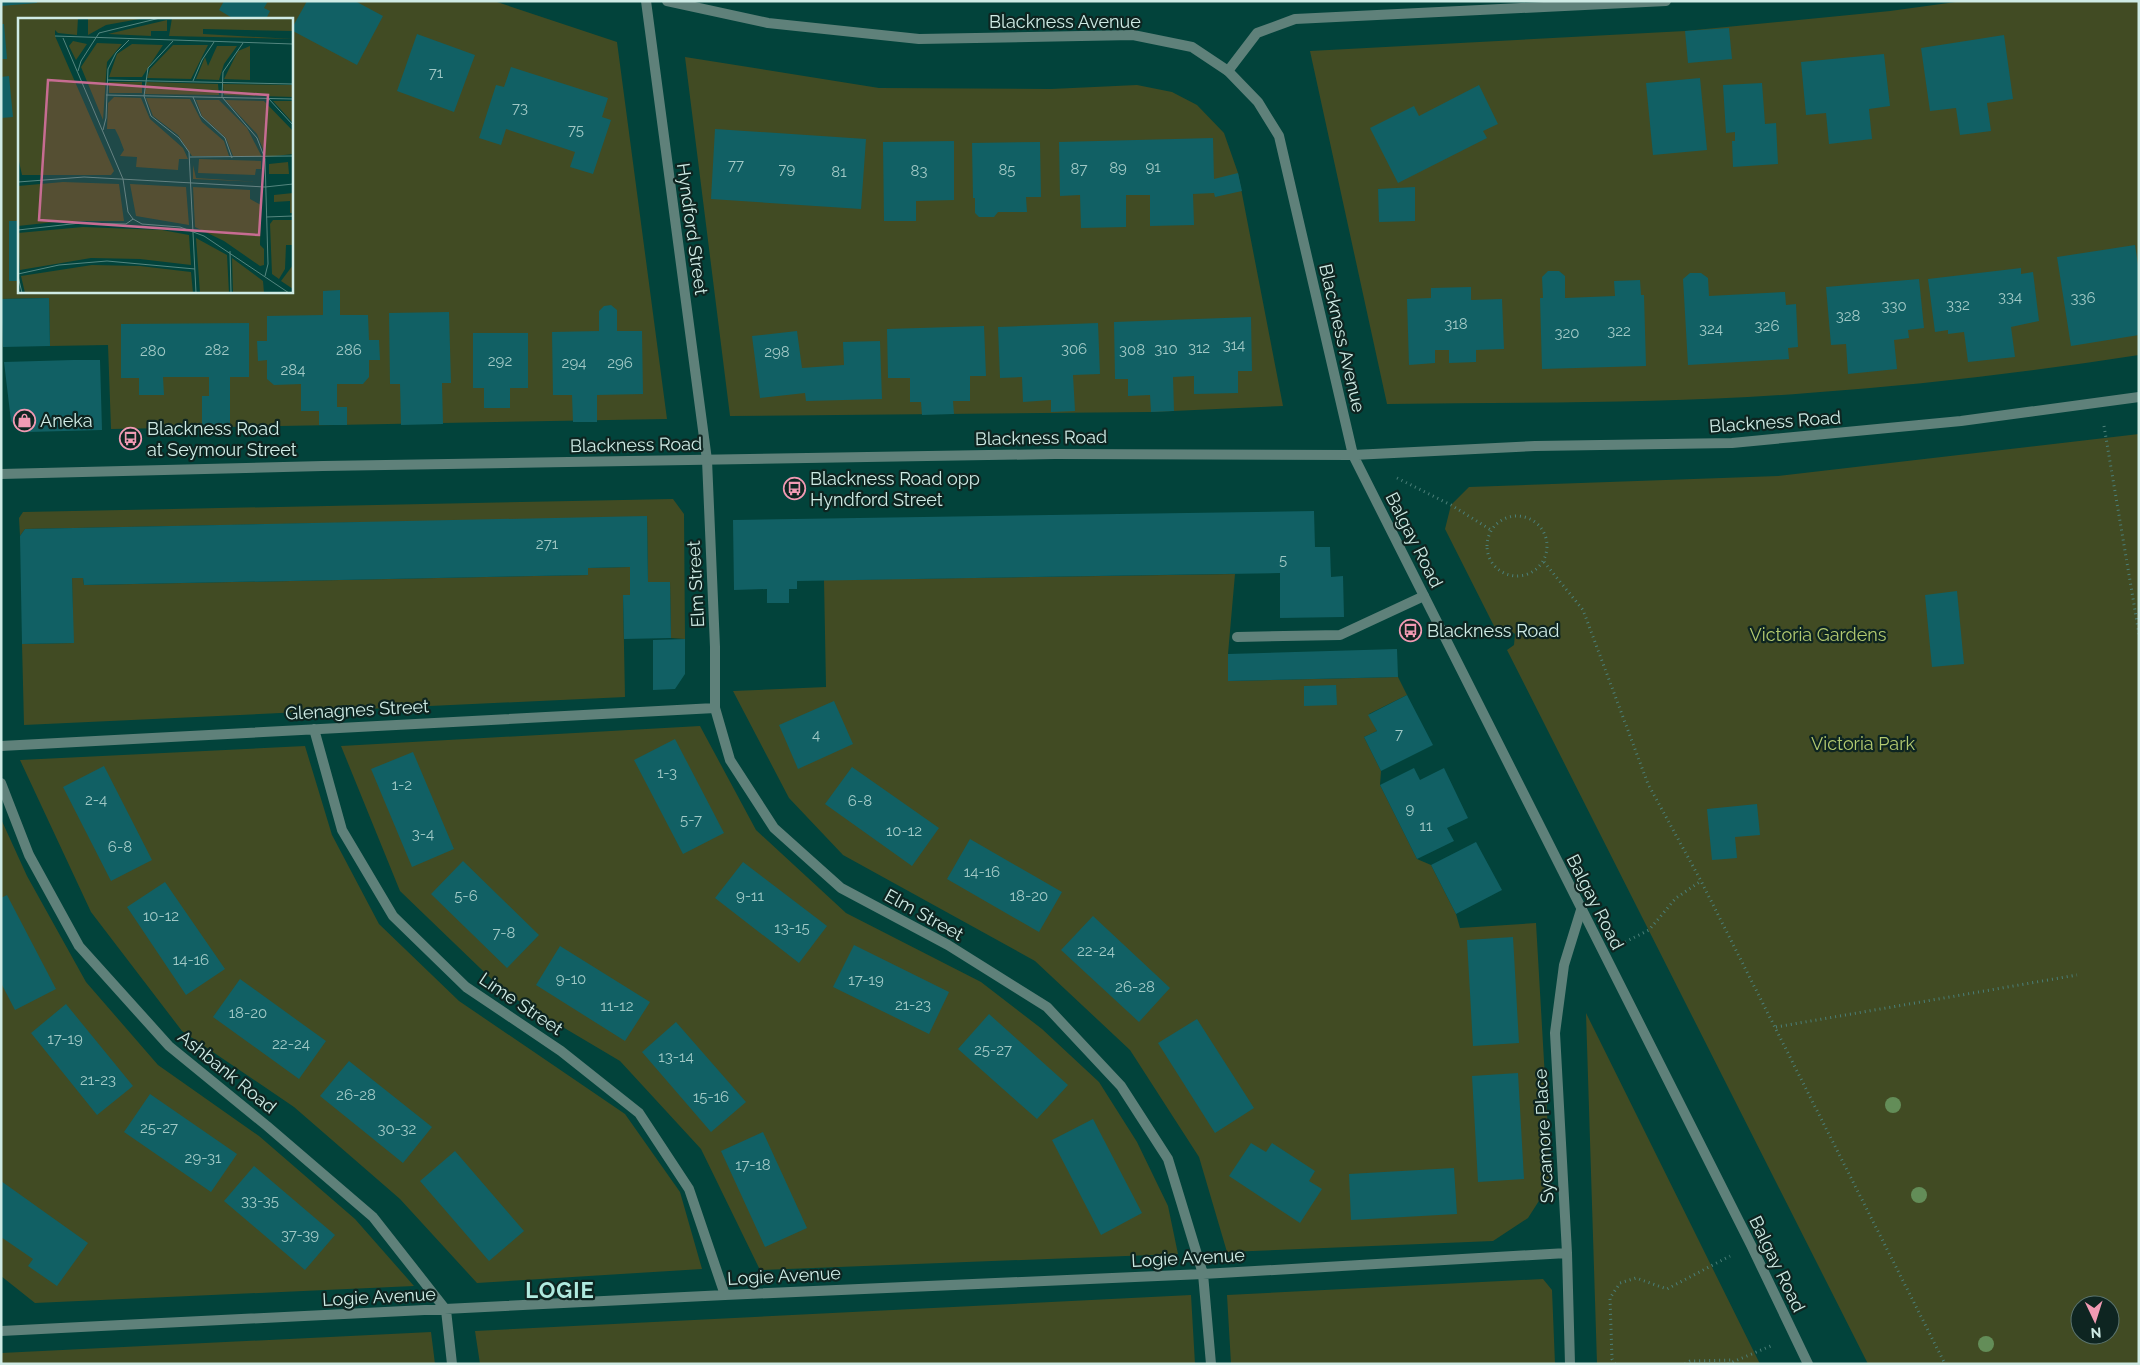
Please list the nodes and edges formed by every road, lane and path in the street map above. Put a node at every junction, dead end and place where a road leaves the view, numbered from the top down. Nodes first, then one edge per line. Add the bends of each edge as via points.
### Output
1 (646, 1) edge
2 (667, 1) edge
3 (1666, 1) edge
4 (1228, 71) junction
5 (2139, 396) edge
6 (2100, 403) junction
7 (1353, 455) junction
8 (707, 460) junction
9 (1, 474) edge
10 (1394, 476) dead end
11 (1490, 530) junction
12 (1544, 562) junction
13 (1424, 596) junction
14 (2139, 634) edge
15 (1237, 637) dead end
16 (715, 708) junction
17 (314, 729) junction
18 (1, 746) edge
19 (1, 783) edge
20 (1701, 881) junction
21 (1582, 910) junction
22 (1603, 954) junction
23 (2077, 975) dead end
24 (1776, 1027) junction
25 (1751, 1245) junction
26 (1568, 1253) junction
27 (1203, 1274) junction
28 (725, 1295) junction
29 (446, 1310) junction
30 (1, 1331) edge
31 (1795, 1337) junction
32 (1738, 1360) junction
33 (452, 1364) edge
34 (1211, 1364) edge
35 (1570, 1364) edge
36 (1615, 1364) edge
37 (1686, 1364) edge
38 (1728, 1364) edge
39 (1808, 1364) edge
40 (1945, 1364) edge

1 - 8 street, Hyndford Street
2 - 4 street, Blackness Avenue via 768,24 918,39 1133,36 1192,47
3 - 4 street via 1295,19 1257,33
4 - 7 street, Blackness Avenue via 1258,102 1279,136
5 - 6 street, Blackness Road
6 - 7 street, Blackness Road via 1942,423 1732,443 1535,446
6 - 14 path
7 - 8 street, Blackness Road via 1055,454
7 - 13 street, Balgay Road
8 - 9 street, Blackness Road
8 - 16 street, Elm Street
10 - 11 path via 1451,505
11 - 12 path via 1486,543 1488,557 1496,568 1508,575 1521,576
11 - 12 path via 1500,520 1513,515 1526,516 1546,535 1548,548
12 - 20 path via 1584,610 1648,784
13 - 15 street via 1340,635
13 - 21 street, Balgay Road
16 - 17 street, Glenagnes Street
16 - 27 street, Elm Street via 730,760 774,828 841,888 948,945 1046,1008 1121,1086 1168,1158
17 - 18 street, Glenagnes Street
17 - 28 street, Lime Street via 342,830 393,916 466,987 561,1051 639,1113 689,1189
19 - 29 street, Ashbank Road via 29,855 79,946 169,1046 374,1217
20 - 22 path via 1676,898 1649,930
20 - 24 path
21 - 22 street, Balgay Road
21 - 26 street, Sycamore Place via 1564,965 1555,1033
22 - 25 street, Balgay Road
23 - 24 path
24 - 40 path
25 - 31 street, Balgay Road
25 - 36 path via 1667,1289 1636,1278 1620,1283 1610,1298 1612,1359
26 - 27 street, Logie Avenue
26 - 35 street, Sycamore Place
27 - 28 street, Logie Avenue
27 - 34 street, Elm Street
28 - 29 street, Logie Avenue
29 - 30 street, Logie Avenue
29 - 33 street
31 - 32 path
31 - 39 street, Balgay Road
32 - 37 path
32 - 38 path

